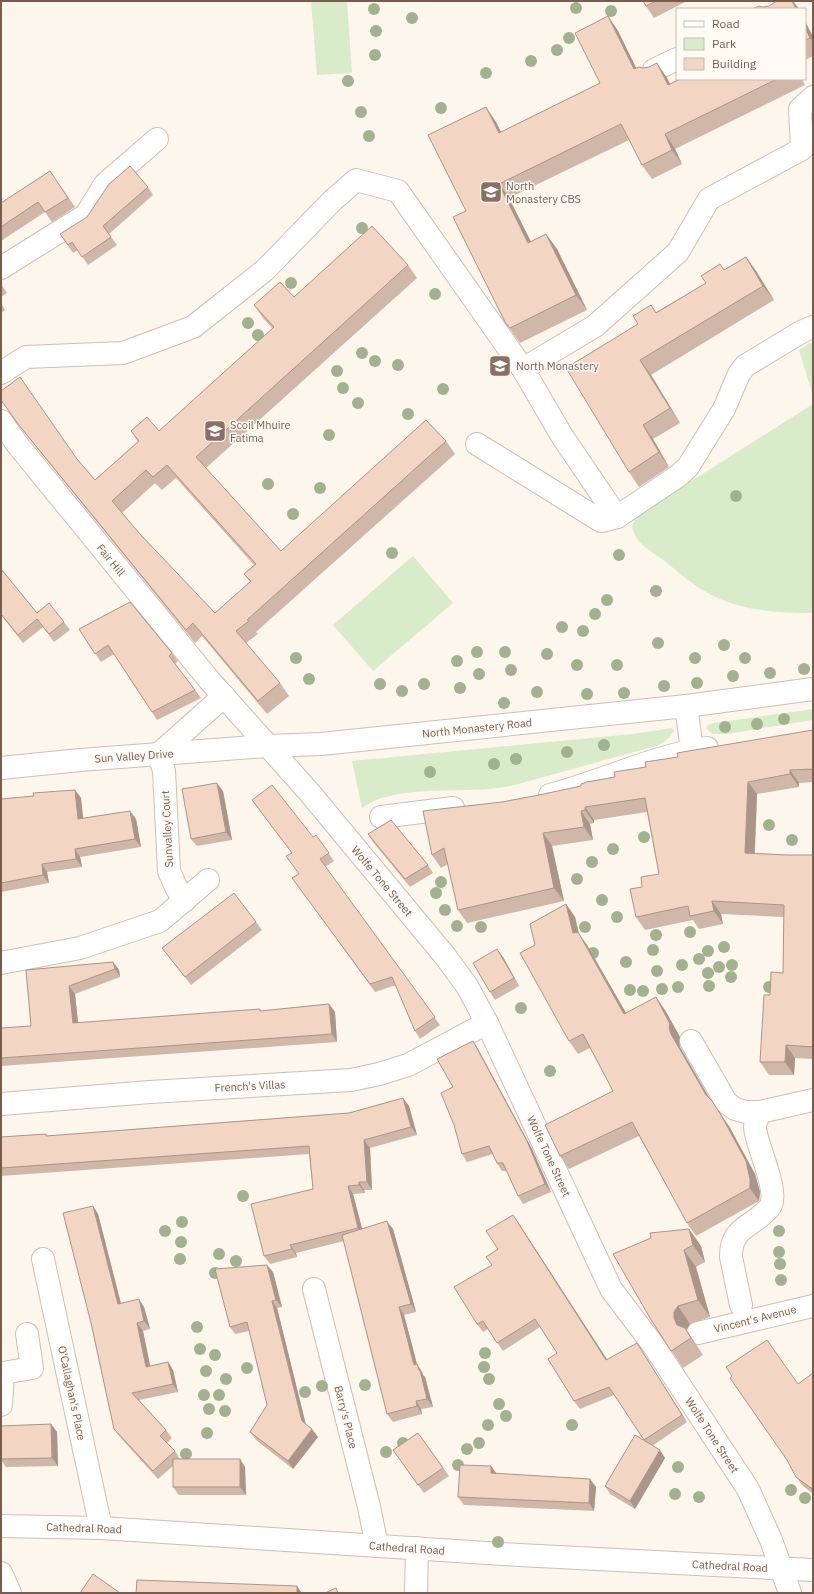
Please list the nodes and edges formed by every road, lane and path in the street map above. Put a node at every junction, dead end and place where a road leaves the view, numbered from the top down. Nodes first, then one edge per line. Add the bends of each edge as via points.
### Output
1 (676, 59) edge
2 (654, 70) edge
3 (813, 97) edge
4 (157, 139) dead end
5 (1, 268) edge
6 (813, 327) edge
7 (523, 369) junction
8 (1, 374) edge
9 (1, 421) edge
10 (477, 444) dead end
11 (9, 449) edge
12 (618, 517) junction
13 (813, 689) edge
14 (224, 696) junction
15 (686, 706) junction
16 (730, 744) edge
17 (267, 746) junction
18 (692, 750) junction
19 (159, 754) junction
20 (1, 768) edge
21 (532, 798) edge
22 (472, 806) edge
23 (380, 817) dead end
24 (208, 880) dead end
25 (184, 902) junction
26 (1, 963) edge
27 (487, 1023) junction
28 (691, 1041) dead end
29 (813, 1100) edge
30 (1, 1104) edge
31 (760, 1112) junction
32 (43, 1259) dead end
33 (314, 1289) dead end
34 (741, 1305) dead end
35 (813, 1306) edge
36 (698, 1333) dead end
37 (28, 1334) dead end
38 (2, 1373) edge
39 (1, 1405) edge
40 (1, 1526) edge
41 (101, 1528) junction
42 (377, 1546) junction
43 (417, 1548) junction
44 (782, 1568) junction
45 (813, 1570) edge
46 (1, 1573) edge
47 (10, 1593) edge
48 (416, 1593) edge
49 (790, 1593) edge

1 - 2 street
3 - 7 street via 800,109 802,149 709,199 678,252 595,326
4 - 5 street via 105,184 86,215
6 - 12 street via 745,366 724,409 688,467
7 - 8 street via 398,191 356,180 265,270 193,327 123,353 26,357
7 - 12 street via 562,436
9 - 11 street, Fair Hill
10 - 12 street via 601,520
11 - 14 street, Fair Hill
13 - 15 street, North Monastery Road
14 - 17 street, Fair Hill
14 - 19 street
15 - 17 street, North Monastery Road via 321,744
15 - 18 street
16 - 18 street
17 - 19 street, Sun Valley Drive
17 - 27 street, Wolfe Tone Street via 309,792 444,956 467,986
18 - 21 street via 667,756 586,785
19 - 20 street, Sun Valley Drive
19 - 25 street, Sunvalley Court via 164,771 169,870
22 - 23 street
24 - 25 street
25 - 26 street via 160,921 80,948
27 - 30 street, French's Villas via 408,1065 351,1080 174,1090
27 - 44 street, Wolfe Tone Street via 611,1289 654,1346 748,1489
28 - 31 street via 726,1102 735,1109
29 - 31 street
31 - 34 street via 755,1126 773,1198 770,1207 761,1216 738,1232 732,1249
32 - 41 street, O'Callaghan's Place
33 - 42 street, Barry's Place
35 - 36 street, Vincent's Avenue
37 - 38 street via 32,1368
38 - 39 street
40 - 41 street, Cathedral Road
41 - 42 street, Cathedral Road
42 - 43 street, Cathedral Road
43 - 44 street, Cathedral Road
43 - 48 street
44 - 45 street, Cathedral Road
44 - 49 street, Wolfe Tone Street
46 - 47 street

